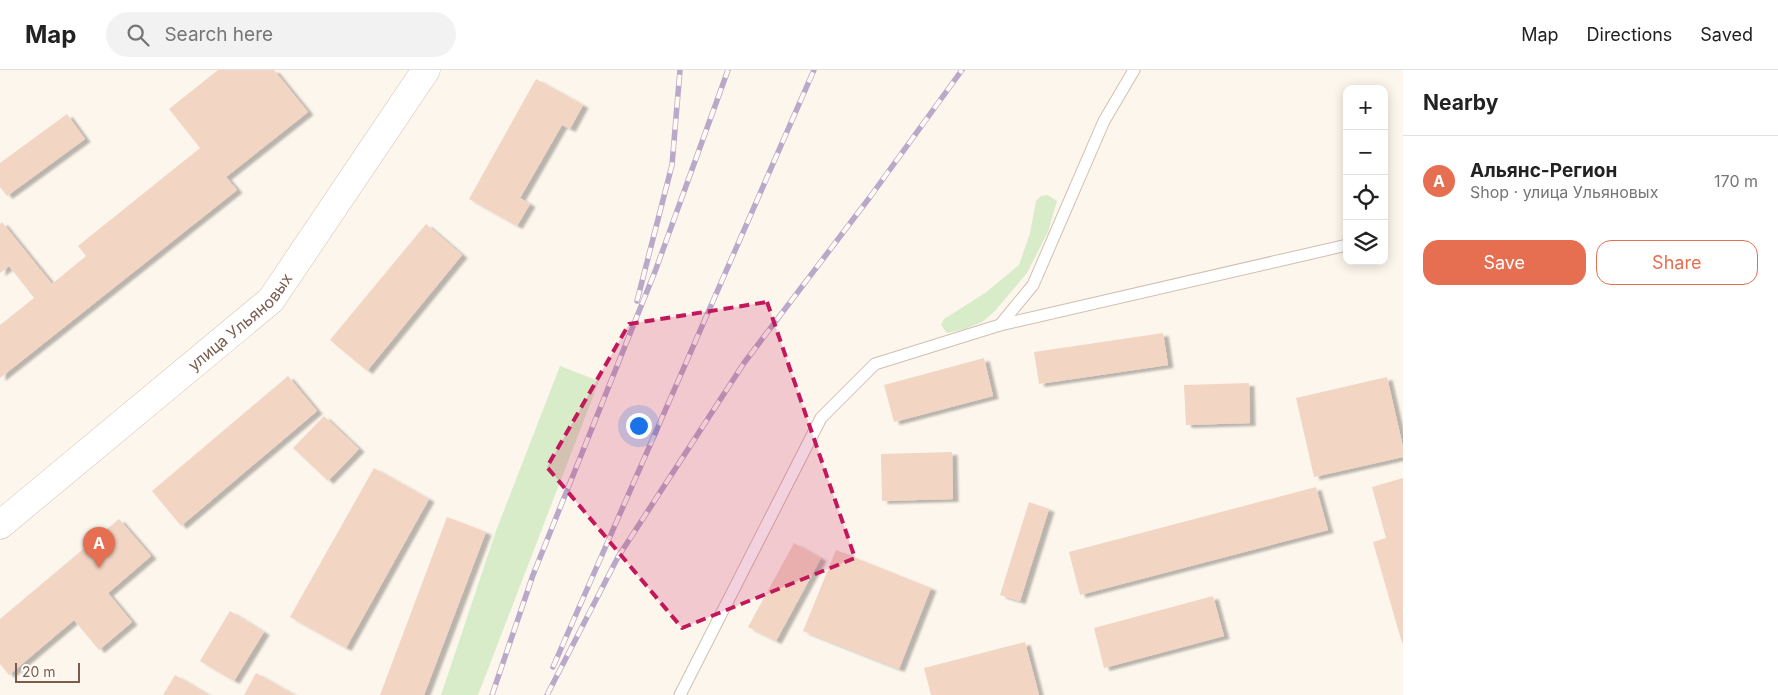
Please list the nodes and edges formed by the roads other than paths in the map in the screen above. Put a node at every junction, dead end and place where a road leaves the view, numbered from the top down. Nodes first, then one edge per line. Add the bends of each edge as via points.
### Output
1 (426, 70) edge
2 (1134, 70) edge
3 (1343, 246) edge
4 (1000, 325) junction
5 (0, 525) edge
6 (680, 695) edge

1 - 5 street, улица Ульяновых via 271,300
2 - 4 lane via 1104,121 1033,285
3 - 4 lane
4 - 6 lane via 875,364 821,418

